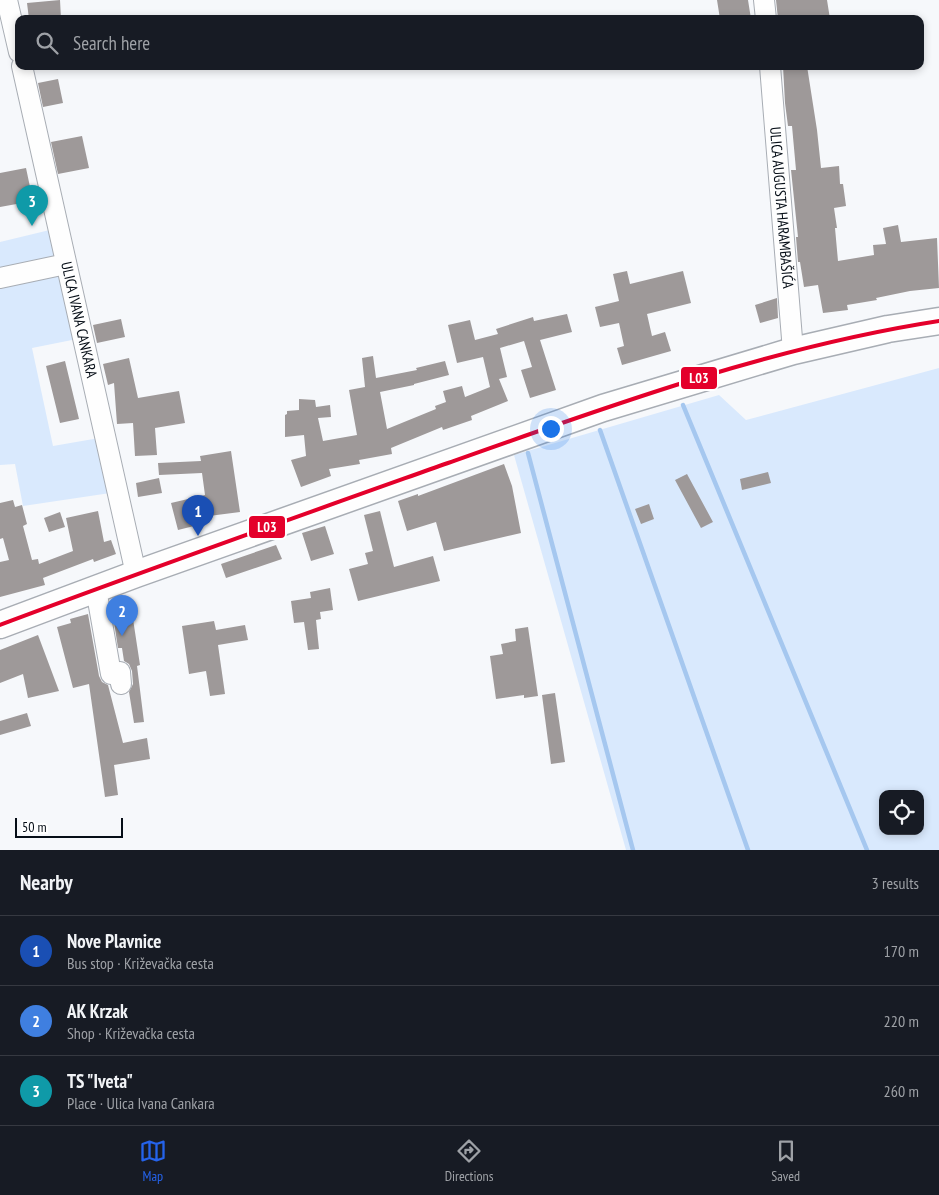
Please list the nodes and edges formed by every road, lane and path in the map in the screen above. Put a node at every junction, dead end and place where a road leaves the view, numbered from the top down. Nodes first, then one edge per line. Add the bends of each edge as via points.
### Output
1 (7, 0) edge
2 (764, 0) edge
3 (766, 15) edge
4 (15, 35) edge
5 (23, 70) edge
6 (770, 70) edge
7 (66, 264) junction
8 (0, 278) edge
9 (939, 321) edge
10 (793, 351) junction
11 (136, 574) junction
12 (96, 588) junction
13 (0, 625) edge
14 (121, 684) dead end

1 - 4 street
2 - 3 street
5 - 7 street, ULICA IVANA CANKARA
6 - 10 street, ULICA AUGUSTA HARAMBAŠIĆA
7 - 8 street
7 - 11 street, ULICA IVANA CANKARA
9 - 10 main road
10 - 11 main road via 603,408
11 - 12 main road
12 - 13 main road
12 - 14 street via 111,674 120,672

